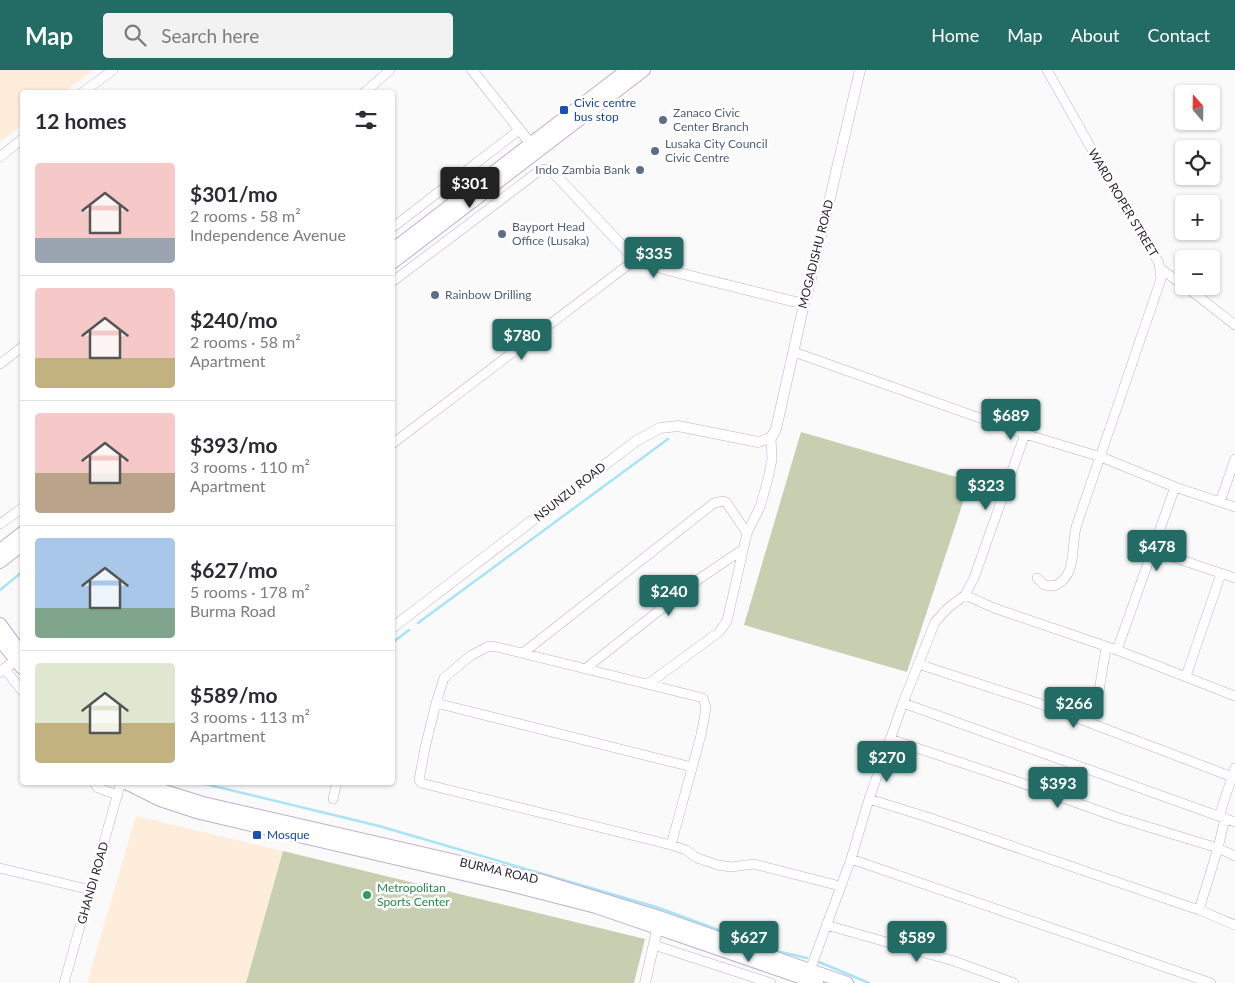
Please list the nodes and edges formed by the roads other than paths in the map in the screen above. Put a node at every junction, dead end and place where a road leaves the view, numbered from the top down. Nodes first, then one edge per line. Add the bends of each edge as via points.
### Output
1 (113, 70) edge
2 (390, 70) edge
3 (472, 70) edge
4 (626, 70) edge
5 (644, 70) edge
6 (860, 70) edge
7 (1047, 70) edge
8 (87, 90) edge
9 (367, 90) edge
10 (520, 130) junction
11 (20, 141) edge
12 (531, 144) junction
13 (0, 157) edge
14 (552, 171) joint
15 (395, 226) edge
16 (395, 248) edge
17 (636, 259) junction
18 (395, 261) edge
19 (1160, 268) junction
20 (1175, 279) edge
21 (395, 280) edge
22 (1196, 295) edge
23 (804, 304) junction
24 (1235, 325) edge
25 (20, 349) edge
26 (794, 352) junction
27 (0, 364) edge
28 (1025, 434) junction
29 (771, 438) junction
30 (395, 442) edge
31 (1100, 457) junction
32 (1235, 459) edge
33 (1176, 487) junction
34 (1220, 502) junction
35 (1235, 507) edge
36 (20, 509) edge
37 (0, 524) edge
38 (746, 533) junction
39 (20, 535) edge
40 (20, 547) edge
41 (0, 550) edge
42 (742, 550) junction
43 (1152, 550) junction
44 (0, 562) edge
45 (1220, 574) junction
46 (1037, 578) dead end
47 (1235, 578) edge
48 (966, 595) junction
49 (0, 624) edge
50 (395, 626) edge
51 (0, 640) edge
52 (1106, 648) junction
53 (1117, 650) junction
54 (523, 653) junction
55 (20, 657) edge
56 (20, 658) edge
57 (20, 660) edge
58 (918, 664) junction
59 (585, 669) junction
60 (2, 671) edge
61 (1186, 676) junction
62 (648, 684) junction
63 (20, 689) edge
64 (1235, 696) edge
65 (436, 703) junction
66 (903, 703) junction
67 (1089, 722) junction
68 (890, 739) junction
69 (692, 767) junction
70 (1235, 768) edge
71 (1234, 778) edge
72 (96, 785) edge
73 (122, 785) edge
74 (129, 785) edge
75 (150, 785) edge
76 (336, 785) edge
77 (118, 795) junction
78 (333, 799) dead end
79 (869, 799) junction
80 (1222, 817) junction
81 (1235, 822) edge
82 (671, 845) junction
83 (1218, 848) junction
84 (1235, 856) edge
85 (851, 858) junction
86 (0, 868) edge
87 (840, 886) junction
88 (90, 890) junction
89 (1199, 910) junction
90 (658, 922) junction
91 (826, 925) junction
92 (1235, 925) edge
93 (654, 945) junction
94 (810, 970) junction
95 (64, 983) edge
96 (644, 983) edge
97 (771, 983) edge
98 (817, 983) edge
99 (847, 983) edge
100 (1014, 983) edge
101 (1210, 983) edge

1 - 8 street
2 - 9 street
3 - 10 street
4 - 12 main road
5 - 18 main road
6 - 23 street, MOGADISHU ROAD
7 - 19 street, WARD ROPER STREET
10 - 12 street
10 - 15 street
11 - 13 street
12 - 16 main road
14 - 17 street
14 - 21 street via 539,171
17 - 23 street via 686,275
17 - 30 street
19 - 20 street
19 - 31 street, WARD ROPER STREET via 1161,283
22 - 24 street
23 - 26 street, MOGADISHU ROAD
25 - 27 street
26 - 28 street
26 - 29 street, MOGADISHU ROAD
28 - 31 street
28 - 48 street via 980,566
29 - 38 street via 772,459 766,486 760,507
29 - 50 street, NSUNZU ROAD via 758,442 678,426 668,426 648,434
31 - 33 street
31 - 46 street, WARD ROPER STREET via 1075,528 1070,569 1054,586 1044,585
32 - 34 street
33 - 34 street
33 - 43 street
34 - 35 street
36 - 37 street
38 - 42 street
38 - 54 street via 726,502 714,503
39 - 41 main road
40 - 44 main road
42 - 59 street via 699,579
42 - 62 street via 729,614 723,627
43 - 45 street
43 - 53 street
45 - 47 street
45 - 61 street
48 - 52 street
48 - 58 street via 935,622
49 - 55 main road
51 - 56 main road
52 - 53 street
52 - 67 street via 1098,698
53 - 61 street
54 - 59 street
54 - 65 street via 489,646 475,653 444,678
57 - 60 street
58 - 66 street
58 - 67 street
59 - 62 street
60 - 63 street
61 - 64 street
62 - 69 street via 705,700 706,708
65 - 69 street
65 - 82 street via 419,780 421,783
66 - 68 street
66 - 80 street
67 - 71 street
68 - 79 street
68 - 83 street via 1119,818
69 - 82 street
70 - 71 street
71 - 80 street
72 - 77 street
73 - 77 street, GHANDI ROAD
74 - 90 main road, BURMA ROAD via 160,800 200,812
75 - 90 main road, BURMA ROAD via 203,803 539,880
76 - 78 street
77 - 88 street, GHANDI ROAD
79 - 85 street
79 - 89 street
80 - 81 street
80 - 83 street
82 - 87 street via 718,865 754,864
83 - 84 street
83 - 89 street
85 - 87 street
85 - 101 street
86 - 88 street
87 - 91 street
88 - 95 street, GHANDI ROAD
89 - 92 street
90 - 93 street
90 - 94 main road, BURMA ROAD
90 - 98 main road, BURMA ROAD
91 - 94 street
91 - 100 street via 954,961
93 - 96 street
93 - 97 street
94 - 99 main road, BURMA ROAD

